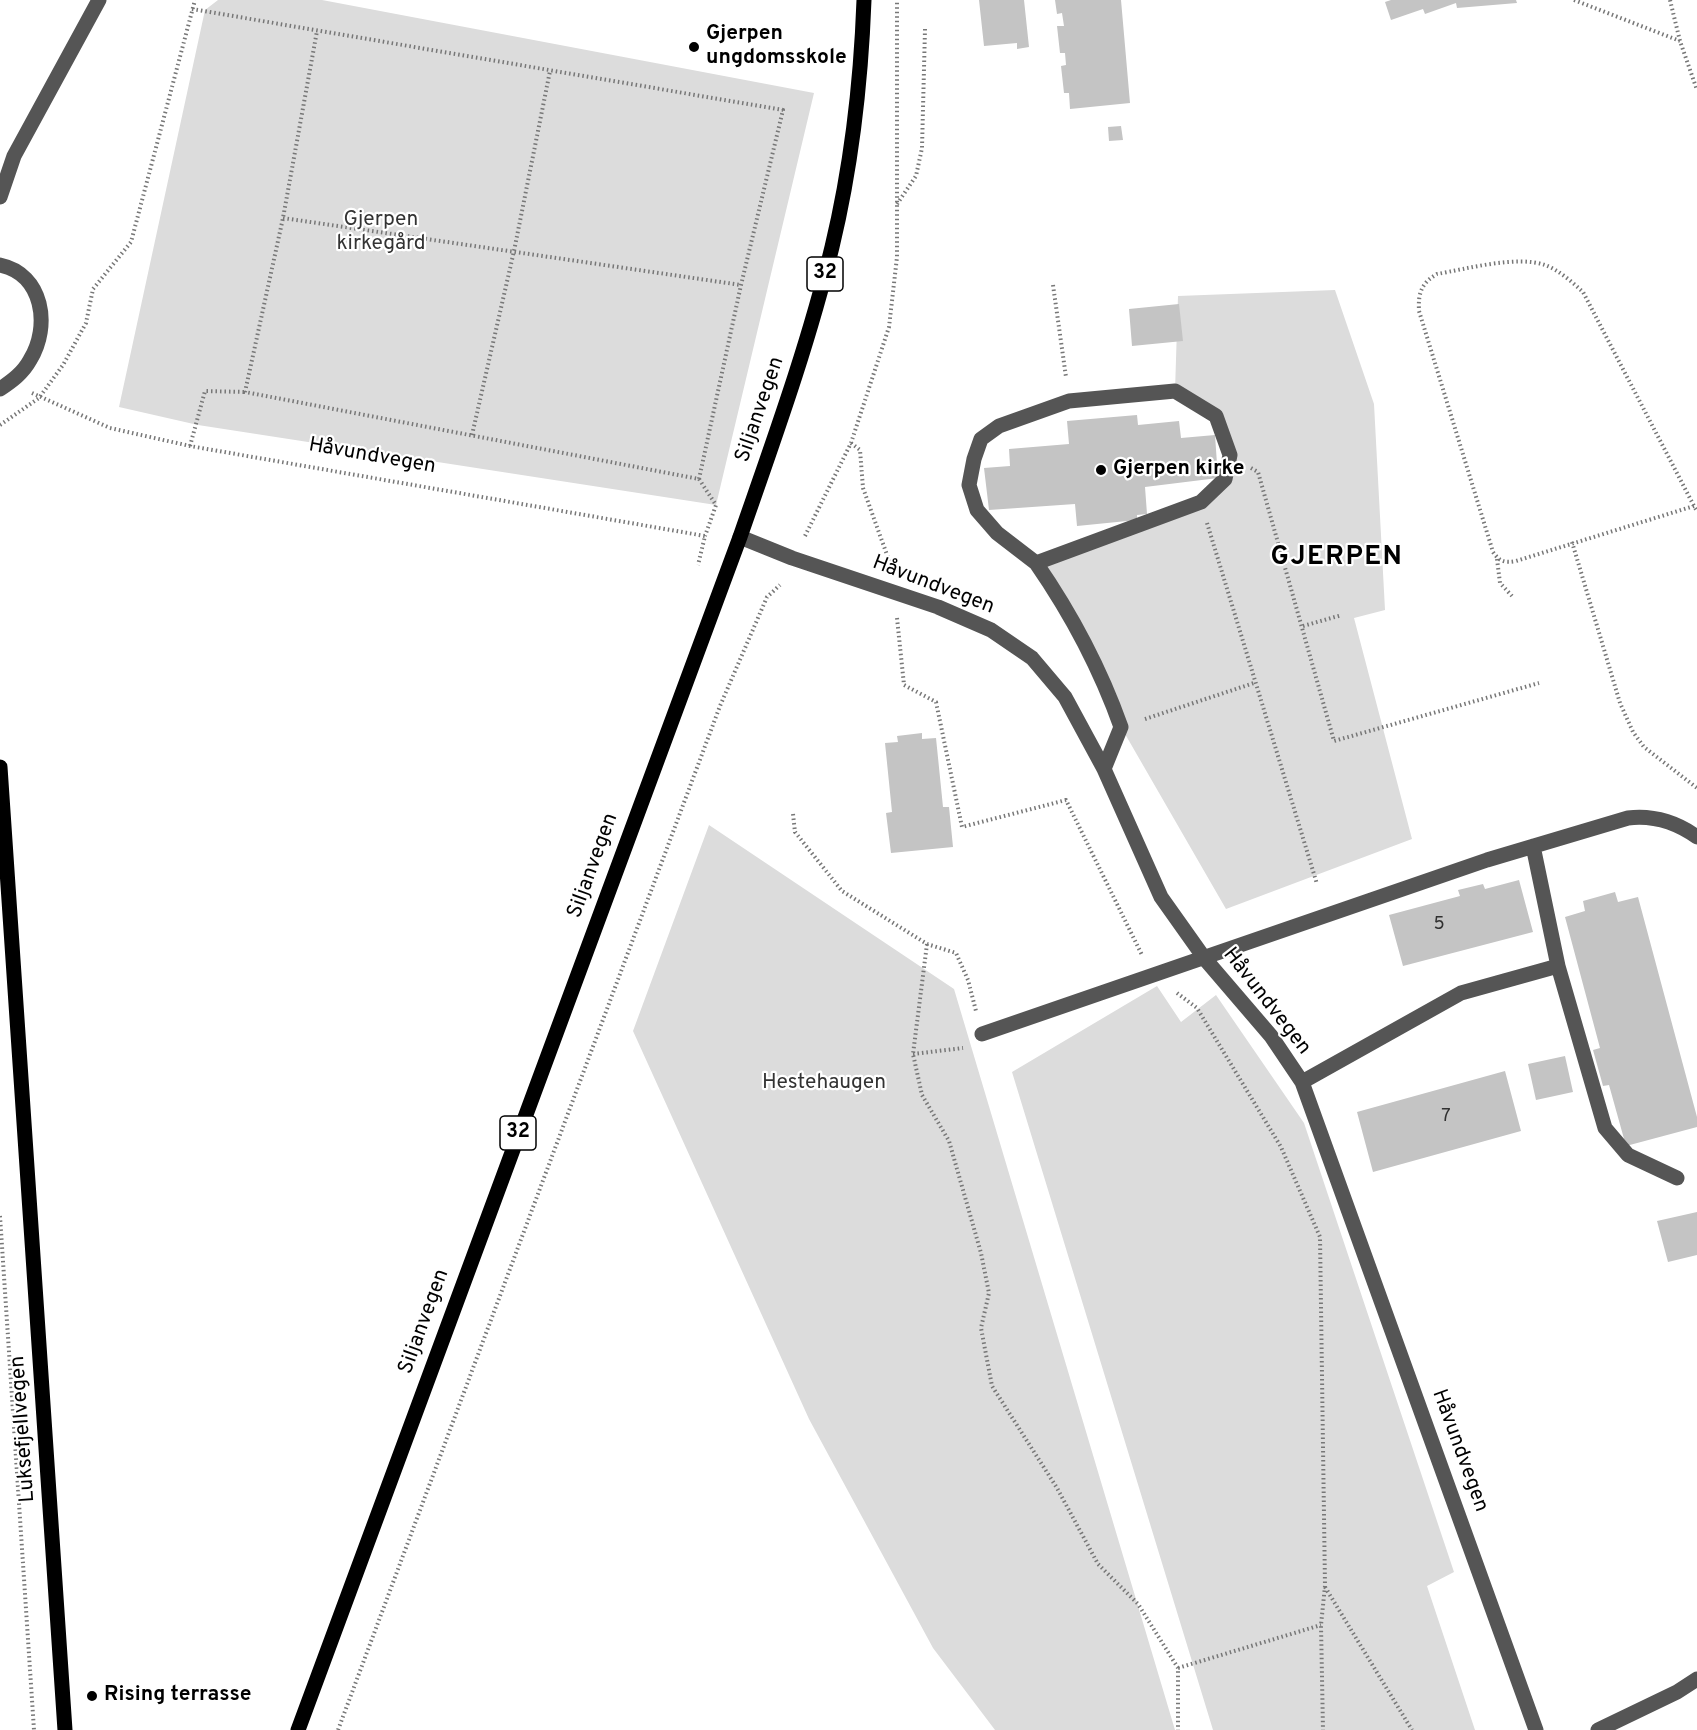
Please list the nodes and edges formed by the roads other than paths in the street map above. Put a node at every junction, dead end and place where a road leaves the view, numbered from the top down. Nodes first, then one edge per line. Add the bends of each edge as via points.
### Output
1 (99, 0) edge
2 (864, 0) edge
3 (0, 197) edge
4 (0, 265) edge
5 (0, 389) edge
6 (740, 537) junction
7 (1036, 563) junction
8 (0, 767) edge
9 (1104, 769) junction
10 (1697, 837) edge
11 (1533, 846) junction
12 (1205, 959) junction
13 (1558, 966) junction
14 (982, 1034) road end
15 (1302, 1082) junction
16 (1677, 1178) dead end
17 (1697, 1679) edge
18 (65, 1730) edge
19 (298, 1730) edge
20 (1536, 1730) edge
21 (1598, 1730) edge

1 - 3 street via 14,156
2 - 6 main road, Siljanvegen / 32 via 853,127 832,246 796,374
4 - 5 street via 12,267 28,278 40,306 38,341 31,360 15,380
6 - 9 street, Håvundvegen via 894,590 991,630 1032,658 1065,697
6 - 19 main road, Siljanvegen / 32
7 - 7 street via 997,533 976,510 969,485 981,439 999,426 1069,400 1175,391 1216,416 1230,455 1225,479 1201,502
7 - 9 street via 1070,613 1107,687 1121,727
8 - 18 main road, Luksefjellvegen
9 - 12 street, Håvundvegen via 1161,897
10 - 11 street via 1670,821 1642,816
11 - 12 street
11 - 13 street
12 - 14 street
12 - 15 street, Håvundvegen via 1271,1036
13 - 15 street via 1461,993
13 - 16 street via 1605,1128 1628,1155
15 - 20 street, Håvundvegen
17 - 21 street

